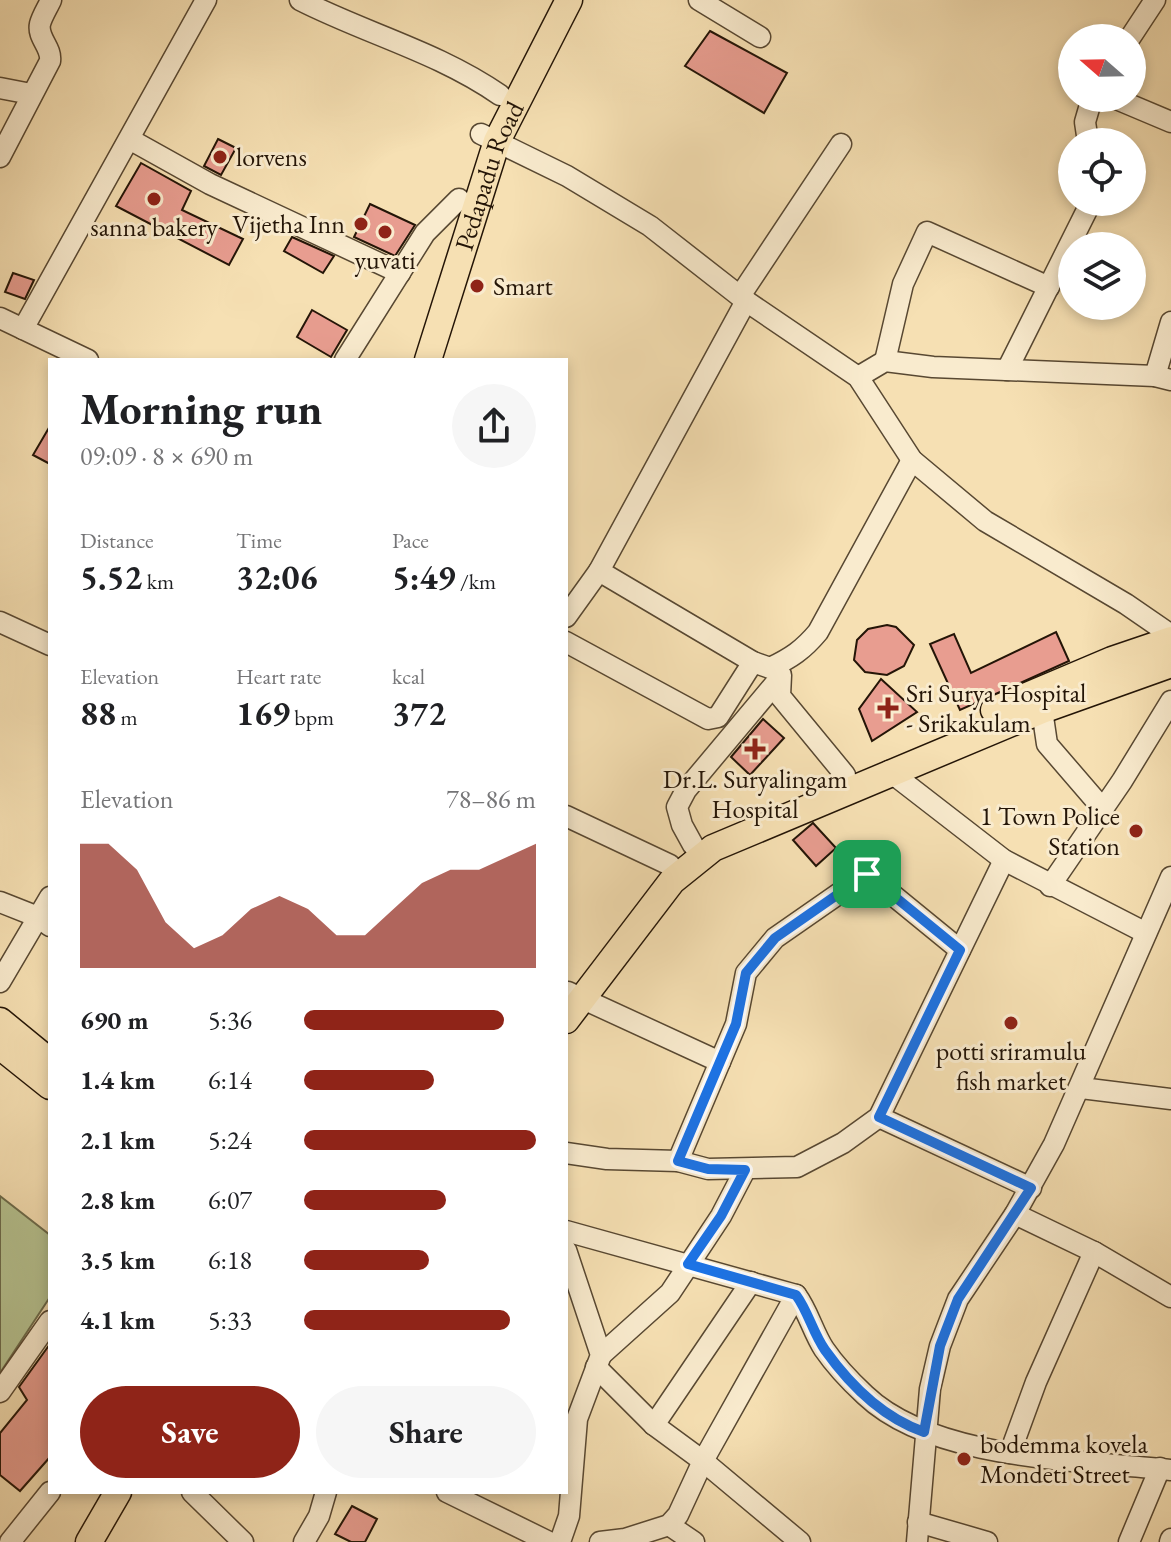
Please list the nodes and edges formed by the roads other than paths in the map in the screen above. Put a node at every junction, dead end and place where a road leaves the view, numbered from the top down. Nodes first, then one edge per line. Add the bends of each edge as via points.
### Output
1 (51, 0) edge
2 (206, 0) edge
3 (300, 0) edge
4 (550, 0) edge
5 (569, 0) edge
6 (699, 0) edge
7 (1155, 0) edge
8 (1139, 24) edge
9 (760, 37) dead end
10 (0, 88) edge
11 (31, 94) junction
12 (500, 95) junction
13 (1146, 111) edge
14 (1171, 122) edge
15 (489, 137) junction
16 (131, 140) junction
17 (841, 144) dead end
18 (0, 157) edge
19 (459, 199) junction
20 (1084, 216) edge
21 (400, 273) junction
22 (1049, 287) junction
23 (743, 299) junction
24 (0, 318) edge
25 (1171, 322) edge
26 (23, 329) junction
27 (84, 358) edge
28 (346, 358) edge
29 (411, 358) edge
30 (429, 358) edge
31 (885, 361) junction
32 (1007, 370) junction
33 (858, 377) junction
34 (1163, 378) edge
35 (912, 460) junction
36 (599, 571) junction
37 (568, 614) edge
38 (0, 622) edge
39 (1171, 637) edge
40 (568, 643) edge
41 (48, 644) edge
42 (753, 662) junction
43 (1171, 664) edge
44 (783, 670) junction
45 (1171, 701) edge
46 (1042, 710) junction
47 (889, 771) junction
48 (845, 775) junction
49 (1103, 809) junction
50 (568, 817) edge
51 (693, 845) junction
52 (1004, 860) junction
53 (670, 865) junction
54 (1171, 877) edge
55 (1050, 886) junction
56 (0, 902) edge
57 (44, 921) edge
58 (1146, 933) junction
59 (960, 950) junction
60 (0, 982) edge
61 (571, 1002) edge
62 (0, 1021) edge
63 (0, 1046) edge
64 (48, 1060) edge
65 (720, 1062) junction
66 (48, 1084) edge
67 (1081, 1088) junction
68 (1171, 1099) edge
69 (879, 1117) junction
70 (568, 1153) edge
71 (678, 1161) junction
72 (745, 1170) junction
73 (1031, 1188) junction
74 (1015, 1214) junction
75 (568, 1232) edge
76 (1094, 1252) junction
77 (568, 1257) edge
78 (688, 1264) junction
79 (751, 1282) junction
80 (796, 1295) junction
81 (1171, 1297) edge
82 (48, 1324) edge
83 (599, 1361) junction
84 (0, 1392) edge
85 (654, 1425) junction
86 (924, 1432) junction
87 (1010, 1453) junction
88 (703, 1461) junction
89 (1165, 1469) edge
90 (48, 1494) edge
91 (117, 1494) edge
92 (194, 1494) edge
93 (325, 1494) edge
94 (451, 1494) edge
95 (669, 1525) junction
96 (918, 1532) edge
97 (309, 1540) edge
98 (10, 1542) edge
99 (89, 1542) edge
100 (243, 1542) edge
101 (549, 1542) edge
102 (560, 1542) edge
103 (600, 1542) edge
104 (694, 1542) edge
105 (800, 1542) edge
106 (987, 1542) edge
107 (1129, 1542) edge

1 - 11 street via 40,24 50,61
2 - 16 street
3 - 12 street via 432,55
4 - 12 main road
5 - 15 main road, Pedapadu Road
6 - 9 street
7 - 8 street
10 - 11 street
11 - 18 street
12 - 15 main road
13 - 14 street
15 - 19 main road
15 - 23 street via 637,218
15 - 30 main road, Pedapadu Road
16 - 21 street via 201,180
16 - 26 street
17 - 23 street
19 - 21 street via 425,233
19 - 29 main road
20 - 22 street
21 - 28 street
22 - 31 street via 927,232 903,284
22 - 32 street
23 - 33 street
23 - 36 street
24 - 26 street
25 - 34 street
26 - 27 street
31 - 32 street
31 - 33 street
32 - 34 street
33 - 35 street
35 - 39 street via 985,521 1126,604
35 - 44 street via 818,632
36 - 37 street
36 - 42 street
38 - 41 street
39 - 48 main road
40 - 42 street via 708,719 718,717
42 - 44 street
43 - 46 main road
44 - 48 street via 780,696
44 - 51 street via 677,807
45 - 49 street
46 - 47 main road
46 - 49 street via 1047,744
47 - 52 street
47 - 61 main road via 713,848 672,881
48 - 51 main road
49 - 55 street
50 - 53 street
51 - 53 main road
52 - 55 street
52 - 59 street
53 - 61 main road
54 - 58 street
55 - 58 street
56 - 57 street
57 - 60 street
58 - 67 street
59 - 65 street via 867,874 775,938 746,973 736,1024
59 - 69 street
61 - 65 street
62 - 64 main road
63 - 66 main road
65 - 71 street
67 - 68 street
67 - 73 street
69 - 72 street via 797,1167
69 - 73 street
70 - 71 street
71 - 72 street
72 - 78 street
73 - 74 street
74 - 76 street
74 - 86 street via 958,1299 940,1346
75 - 78 street
76 - 81 street
76 - 87 street
77 - 83 street
78 - 79 street
78 - 83 street via 657,1307
79 - 80 street
79 - 85 street
80 - 86 street via 824,1349 863,1394 889,1417
80 - 88 street
82 - 84 street
83 - 85 street
83 - 102 street via 577,1419 569,1516
85 - 88 street
86 - 87 street
86 - 96 street
87 - 89 street
88 - 95 street
88 - 105 street
89 - 107 street
90 - 98 street
91 - 99 main road
92 - 100 street
93 - 97 street
94 - 101 street
95 - 103 street
95 - 104 street
96 - 106 street

